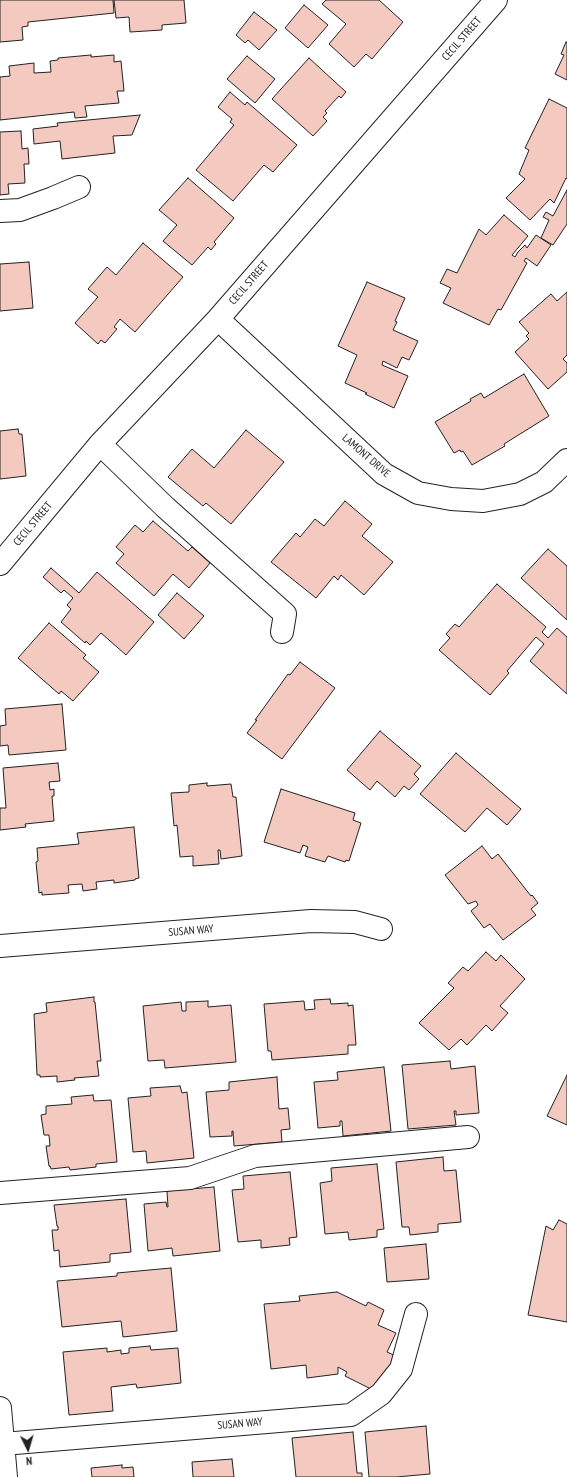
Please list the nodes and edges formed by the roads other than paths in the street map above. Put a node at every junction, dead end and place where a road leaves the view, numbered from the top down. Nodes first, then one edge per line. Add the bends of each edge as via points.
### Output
1 (496, 0) edge
2 (79, 187) dead end
3 (0, 212) edge
4 (218, 319) junction
5 (100, 444) junction
6 (567, 460) edge
7 (0, 564) edge
8 (282, 632) dead end
9 (381, 929) dead end
10 (0, 946) edge
11 (468, 1137) dead end
12 (0, 1193) edge
13 (416, 1314) dead end
14 (0, 1408) edge
15 (3, 1459) edge

1 - 4 street, CECIL STREET
2 - 3 street via 20,210
4 - 5 street, CECIL STREET
4 - 6 street, LAMONT DRIVE via 384,474 418,493 451,499 482,500 520,494 544,482
5 - 7 street, CECIL STREET
5 - 8 street via 285,614
9 - 10 street, SUSAN WAY via 355,922 311,921
11 - 12 street via 256,1156 190,1178
13 - 15 street, SUSAN WAY via 401,1369 381,1394 352,1414
14 - 15 street

